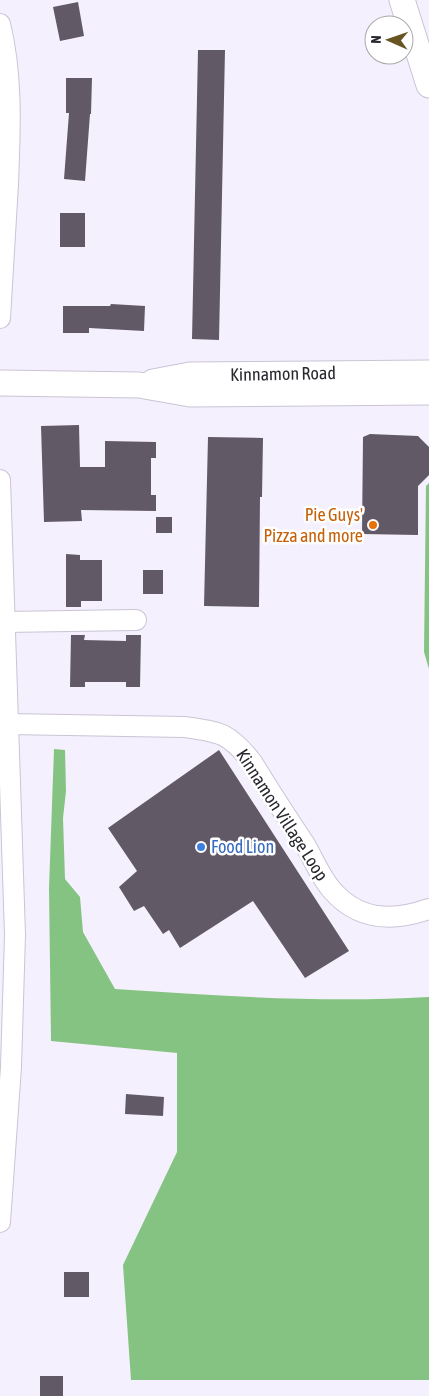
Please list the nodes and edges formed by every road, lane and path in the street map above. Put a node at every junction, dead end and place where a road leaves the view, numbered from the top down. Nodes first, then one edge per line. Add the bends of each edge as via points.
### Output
1 (402, 0) edge
2 (0, 24) edge
3 (429, 85) edge
4 (0, 318) edge
5 (429, 373) edge
6 (0, 383) edge
7 (139, 385) junction
8 (429, 392) edge
9 (0, 480) edge
10 (136, 620) dead end
11 (4, 622) junction
12 (8, 724) junction
13 (429, 909) edge
14 (0, 1222) edge

1 - 3 main road
2 - 4 street via 8,78 10,130
5 - 7 main road, Kinnamon Road via 190,375
6 - 7 main road, Kinnamon Road
7 - 8 main road, Kinnamon Road via 190,394
9 - 11 street
10 - 11 street
11 - 12 street
12 - 13 street, Kinnamon Village Loop via 185,728 208,730 229,737 252,762 331,889 350,906 371,916 392,917
12 - 14 street via 15,964 12,1067

